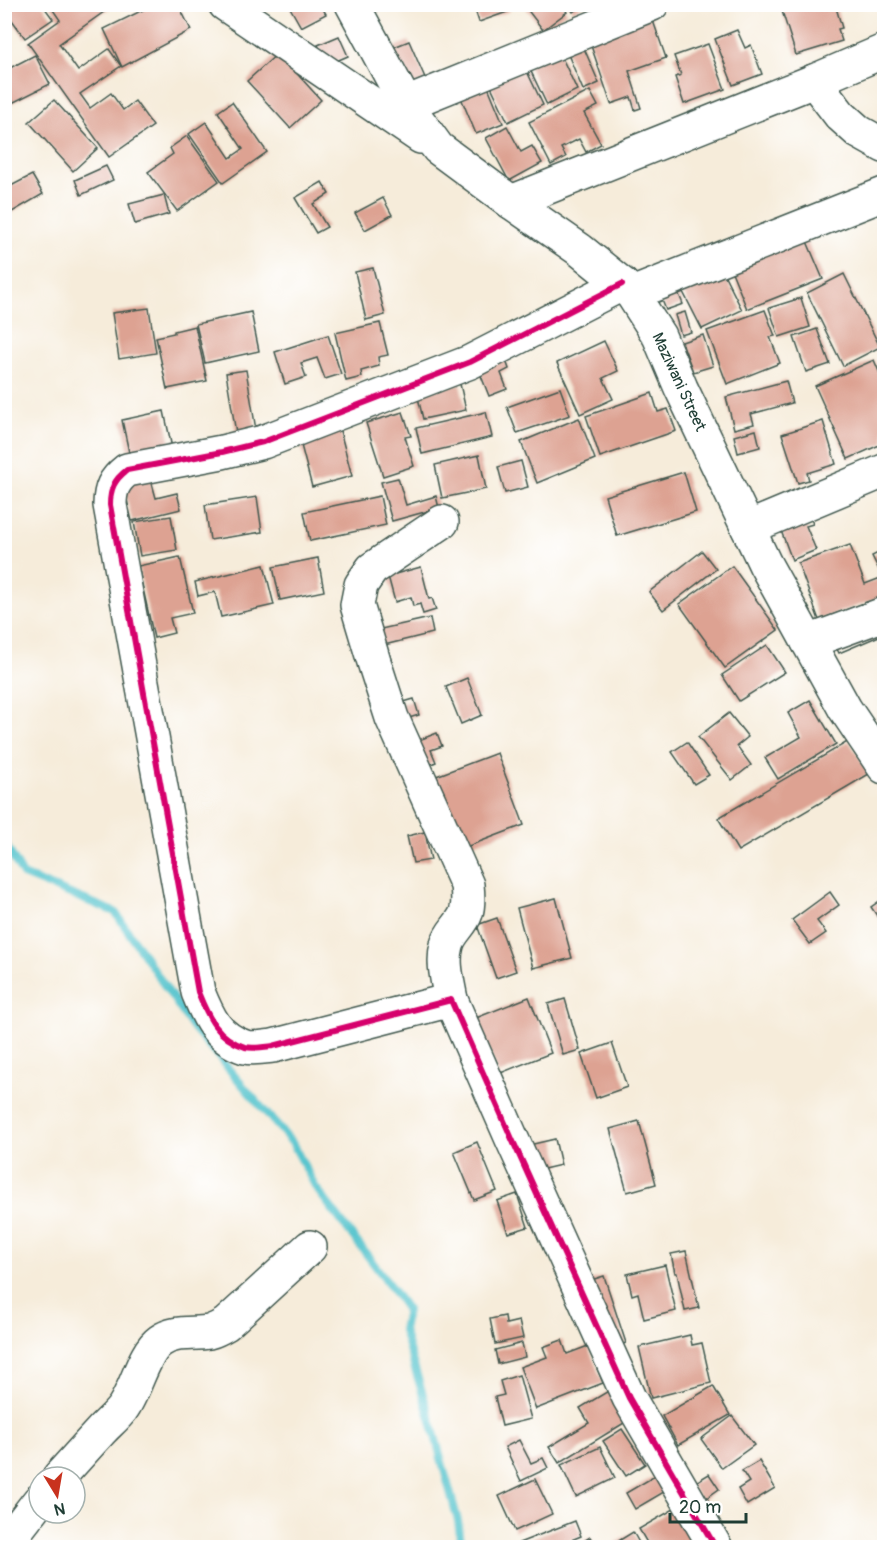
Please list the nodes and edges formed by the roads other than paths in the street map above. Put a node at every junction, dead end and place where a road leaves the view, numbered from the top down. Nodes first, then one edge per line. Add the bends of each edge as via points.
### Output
1 (225, 4) edge
2 (352, 4) edge
3 (652, 4) edge
4 (885, 51) edge
5 (814, 81) junction
6 (406, 104) junction
7 (885, 146) edge
8 (438, 148) junction
9 (885, 194) edge
10 (511, 202) junction
11 (627, 289) junction
12 (885, 471) edge
13 (442, 522) dead end
14 (747, 528) junction
15 (885, 614) edge
16 (808, 642) junction
17 (885, 767) edge
18 (451, 1000) junction
19 (310, 1247) dead end
20 (70, 1465) edge
21 (27, 1516) edge
22 (4, 1546) edge
23 (716, 1548) edge

1 - 8 street
2 - 6 street, Maziwani Street
3 - 6 street
4 - 5 street
5 - 7 street via 840,115 859,132
5 - 10 street
6 - 8 street, Maziwani Street
8 - 10 street, Maziwani Street
9 - 11 street
10 - 11 street, Maziwani Street
11 - 14 street, Maziwani Street via 659,336
11 - 18 street via 470,362 263,442 127,470 112,487 110,506 198,992 208,1017 223,1036 246,1047 273,1046
12 - 14 street
13 - 18 street via 372,569 361,585 357,605 392,717 467,885 465,915 451,934 445,956
14 - 16 street, Maziwani Street
15 - 16 street
16 - 17 street, Maziwani Street via 845,709
18 - 23 street via 629,1398
19 - 20 street via 226,1324 210,1331 169,1336 155,1345 123,1408
21 - 22 street

